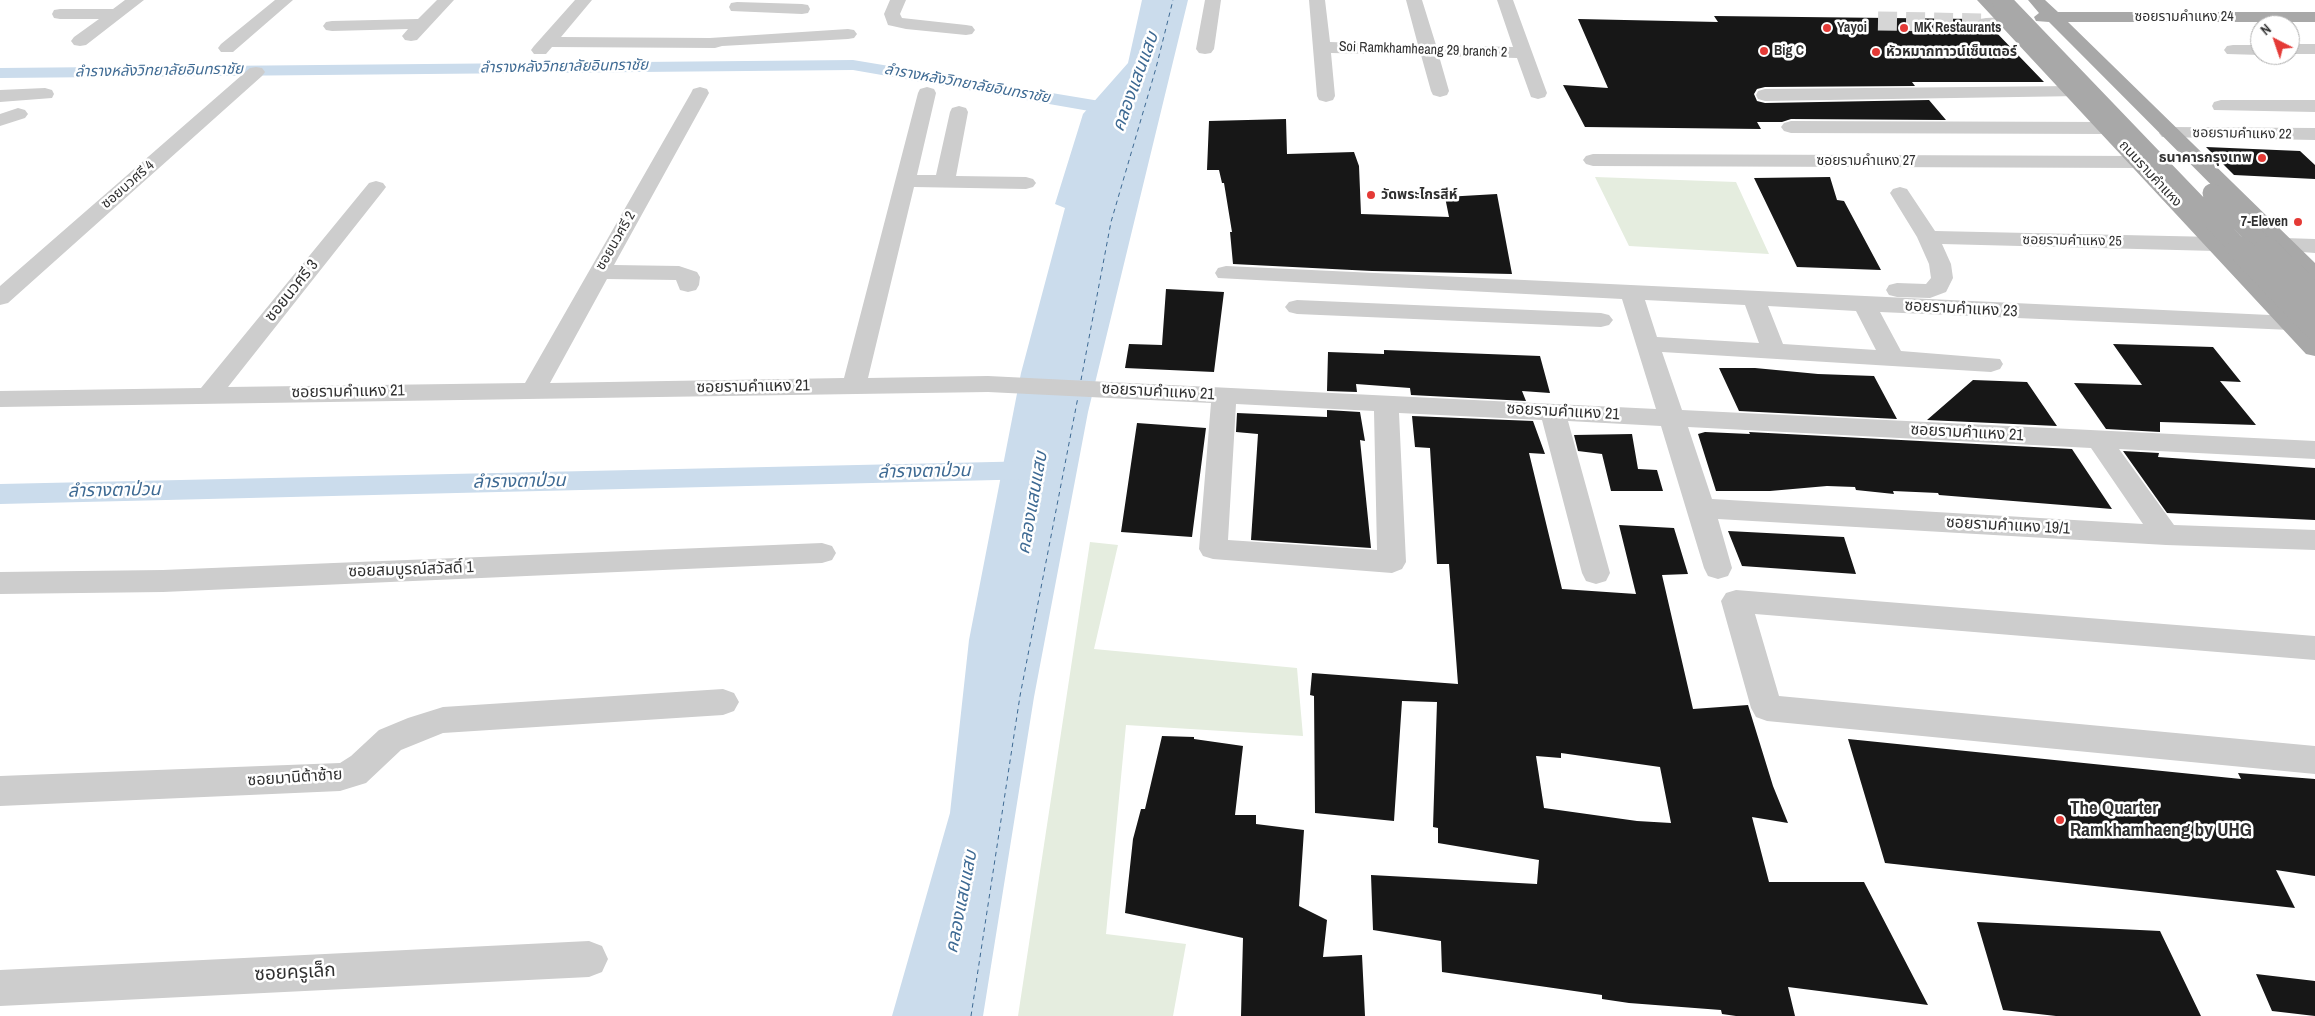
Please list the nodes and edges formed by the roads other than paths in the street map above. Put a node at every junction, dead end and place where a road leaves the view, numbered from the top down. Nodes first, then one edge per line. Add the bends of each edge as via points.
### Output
1 (136, 0) edge
2 (285, 0) edge
3 (446, 0) edge
4 (584, 0) edge
5 (898, 0) edge
6 (1213, 0) edge
7 (1317, 0) edge
8 (1414, 0) edge
9 (1505, 0) edge
10 (1985, 0) edge
11 (2001, 0) edge
12 (2020, 0) edge
13 (2036, 0) edge
14 (739, 4) edge
15 (802, 9) dead end
16 (60, 14) dead end
17 (117, 14) junction
18 (2053, 16) junction
19 (2315, 17) edge
20 (2006, 22) junction
21 (1986, 23) tunnel mouth
22 (423, 24) junction
23 (332, 26) dead end
24 (966, 30) dead end
25 (848, 34) dead end
26 (410, 38) dead end
27 (80, 41) dead end
28 (713, 46) junction
29 (1322, 47) junction
30 (227, 48) dead end
31 (1205, 49) dead end
32 (2315, 49) edge
33 (2233, 50) dead end
34 (2250, 50) edge
35 (2300, 50) edge
36 (1428, 51) junction
37 (1524, 53) junction
38 (256, 72) dead end
39 (1440, 91) dead end
40 (2073, 92) junction
41 (700, 93) dead end
42 (927, 93) dead end
43 (1538, 93) dead end
44 (45, 94) dead end
45 (1765, 95) dead end
46 (0, 96) edge
47 (1326, 96) dead end
48 (2221, 106) dead end
49 (2315, 106) edge
50 (959, 112) dead end
51 (1791, 127) dead end
52 (2107, 128) junction
53 (2169, 133) junction
54 (2315, 134) edge
55 (1593, 160) dead end
56 (2139, 162) junction
57 (905, 181) junction
58 (945, 182) junction
59 (1026, 183) dead end
60 (376, 187) dead end
61 (1900, 193) dead end
62 (2183, 210) junction
63 (2249, 211) junction
64 (1928, 237) junction
65 (2216, 244) junction
66 (2284, 245) junction
67 (2315, 246) edge
68 (599, 272) junction
69 (1226, 273) dead end
70 (2315, 276) edge
71 (688, 285) dead end
72 (1529, 288) junction
73 (1631, 293) junction
74 (1860, 296) junction
75 (2315, 297) edge
76 (0, 298) edge
77 (1754, 299) junction
78 (1297, 307) dead end
79 (1534, 316) junction
80 (1601, 320) dead end
81 (2291, 323) junction
82 (2315, 327) edge
83 (1646, 344) junction
84 (2315, 349) edge
85 (1774, 351) junction
86 (1892, 358) junction
87 (1992, 364) dead end
88 (854, 386) junction
89 (533, 390) junction
90 (209, 394) junction
91 (1224, 395) junction
92 (0, 399) edge
93 (1386, 403) junction
94 (1552, 411) junction
95 (1671, 417) junction
96 (2099, 440) junction
97 (2315, 450) edge
98 (1701, 508) junction
99 (2166, 535) junction
100 (2315, 540) edge
101 (822, 553) dead end
102 (1718, 568) dead end
103 (1596, 573) dead end
104 (0, 583) edge
105 (2315, 648) edge
106 (723, 702) dead end
107 (2315, 760) edge
108 (0, 791) edge
109 (589, 959) dead end
110 (0, 988) edge

1 - 17 street
2 - 30 street
3 - 22 street
4 - 28 street via 543,47
5 - 24 street via 892,14 894,21
6 - 31 street
7 - 29 street
8 - 36 street
9 - 37 street
10 - 20 main road, ถนนรามคำแหง
11 - 82 main road, ถนนรามคำแหง, bridge
12 - 75 main road, ถนนรามคำแหง, bridge
13 - 18 main road
14 - 15 street
14 - 28 street
16 - 17 street
17 - 27 street
18 - 19 main road, ซอยรามคำแหง 24
18 - 20 main road, ซอยรามคำแหง 24
18 - 53 main road
20 - 21 street
20 - 40 main road, ถนนรามคำแหง
22 - 23 street
22 - 26 street
25 - 28 street
29 - 36 street, Soi Ramkhamheang 29 branch 2
29 - 47 street
32 - 35 street
33 - 34 street
36 - 37 street, Soi Ramkhamheang 29 branch 2
36 - 39 street
37 - 43 street
38 - 76 street, ซอยนวศรี 4
40 - 45 street
40 - 52 main road, ถนนรามคำแหง
41 - 68 street, ซอยนวศรี 2
42 - 57 street
44 - 46 street
48 - 49 street
50 - 58 street
51 - 52 street
52 - 56 main road, ถนนรามคำแหง
53 - 54 street, ซอยรามคำแหง 22
53 - 63 main road
55 - 56 street, ซอยรามคำแหง 27
56 - 62 main road, ถนนรามคำแหง
57 - 58 street
57 - 88 street
58 - 59 street
60 - 90 street, ซอยนวศรี 3
61 - 64 street
62 - 63 main road
62 - 65 main road, ถนนรามคำแหง
63 - 66 main road
64 - 65 street, ซอยรามคำแหง 25
64 - 74 street via 1940,264 1942,278 1938,287 1930,291
65 - 81 main road, ถนนรามคำแหง
66 - 67 street
66 - 70 main road
68 - 71 street via 679,273 689,277
68 - 89 street, ซอยนวศรี 2
69 - 72 street, ซอยรามคำแหง 23
72 - 73 street, ซอยรามคำแหง 23
72 - 79 street
73 - 77 street, ซอยรามคำแหง 23
73 - 83 street
74 - 77 street, ซอยรามคำแหง 23
74 - 81 street, ซอยรามคำแหง 23
74 - 86 street
77 - 85 street
78 - 79 street
79 - 80 street
81 - 84 main road, ถนนรามคำแหง
83 - 85 street
83 - 95 street
85 - 86 street
86 - 87 street
88 - 89 street, ซอยรามคำแหง 21
88 - 91 street, ซอยรามคำแหง 21 via 988,384
89 - 90 street, ซอยรามคำแหง 21
90 - 92 street, ซอยรามคำแหง 21
91 - 93 street, ซอยรามคำแหง 21
91 - 93 street via 1213,549 1392,562
93 - 94 street, ซอยรามคำแหง 21
94 - 95 street, ซอยรามคำแหง 21
94 - 103 street
95 - 96 street, ซอยรามคำแหง 21
95 - 98 street
96 - 97 street, ซอยรามคำแหง 21
96 - 99 street
98 - 99 street, ซอยรามคำแหง 19/1
98 - 102 street
99 - 100 street, ซอยรามคำแหง 19/1
101 - 104 street, ซอยสมบูรณ์สวัสดิ์ 1 via 163,581
105 - 107 street via 1736,601 1767,708
106 - 108 street, ซอยมานิต้าซ้าย via 444,720 390,740 354,773 340,778
109 - 110 street, ซอยครูเล็ก

